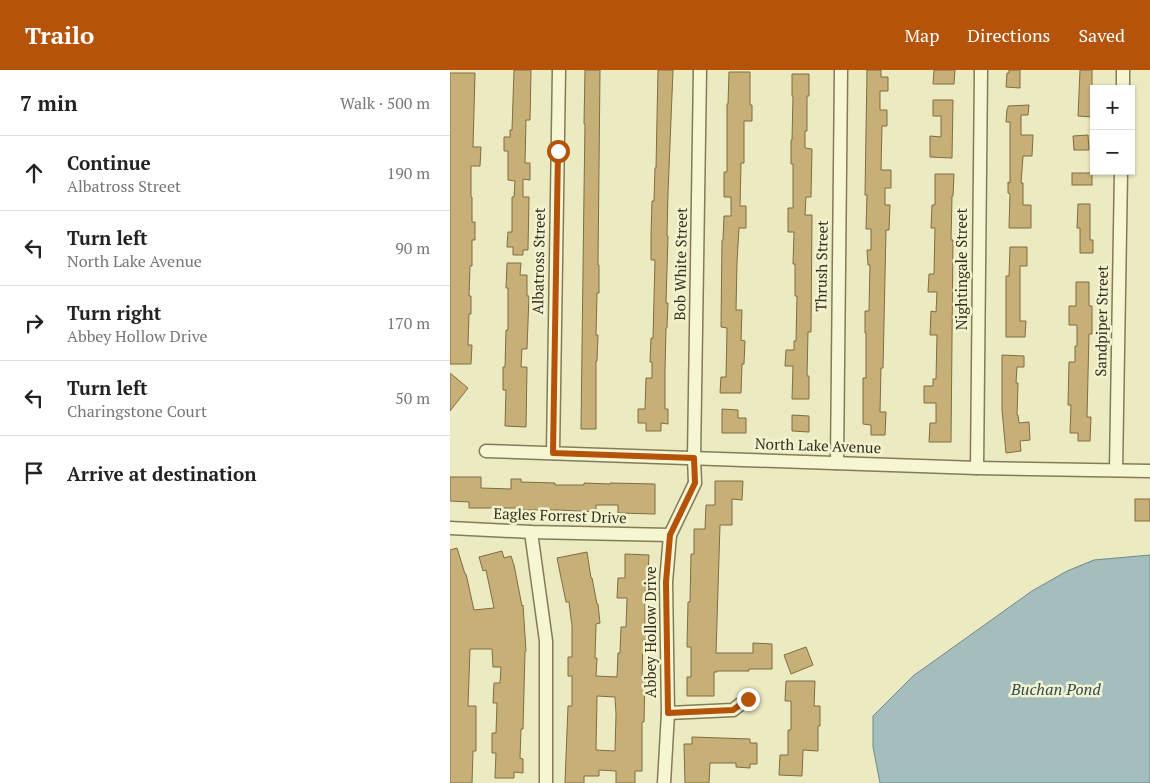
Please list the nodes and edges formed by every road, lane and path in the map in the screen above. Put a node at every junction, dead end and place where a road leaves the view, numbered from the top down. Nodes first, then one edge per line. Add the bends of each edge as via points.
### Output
1 (559, 70) edge
2 (700, 70) edge
3 (841, 70) edge
4 (981, 70) edge
5 (1123, 70) edge
6 (1123, 85) edge
7 (1121, 175) edge
8 (486, 451) dead end
9 (553, 453) junction
10 (694, 458) junction
11 (837, 463) junction
12 (977, 468) junction
13 (1116, 470) junction
14 (1150, 471) edge
15 (450, 528) edge
16 (531, 532) junction
17 (670, 535) junction
18 (748, 699) dead end
19 (668, 713) junction
20 (546, 783) edge
21 (664, 783) edge

1 - 9 street, Albatross Street
2 - 10 street, Bob White Street
3 - 11 street, Thrush Street
4 - 12 street, Nightingale Street
5 - 6 street
7 - 13 street, Sandpiper Street
8 - 9 street, North Lake Avenue
9 - 10 street, North Lake Avenue
10 - 11 street, North Lake Avenue
10 - 17 street, Abbey Hollow Drive via 695,483
11 - 12 street, North Lake Avenue
12 - 13 street, North Lake Avenue
13 - 14 street, North Lake Avenue
15 - 16 street, Eagles Forrest Drive
16 - 17 street, Eagles Forrest Drive
16 - 20 street via 546,641
17 - 19 street, Abbey Hollow Drive via 666,582
18 - 19 street via 733,710
19 - 21 street, Abbey Hollow Drive

